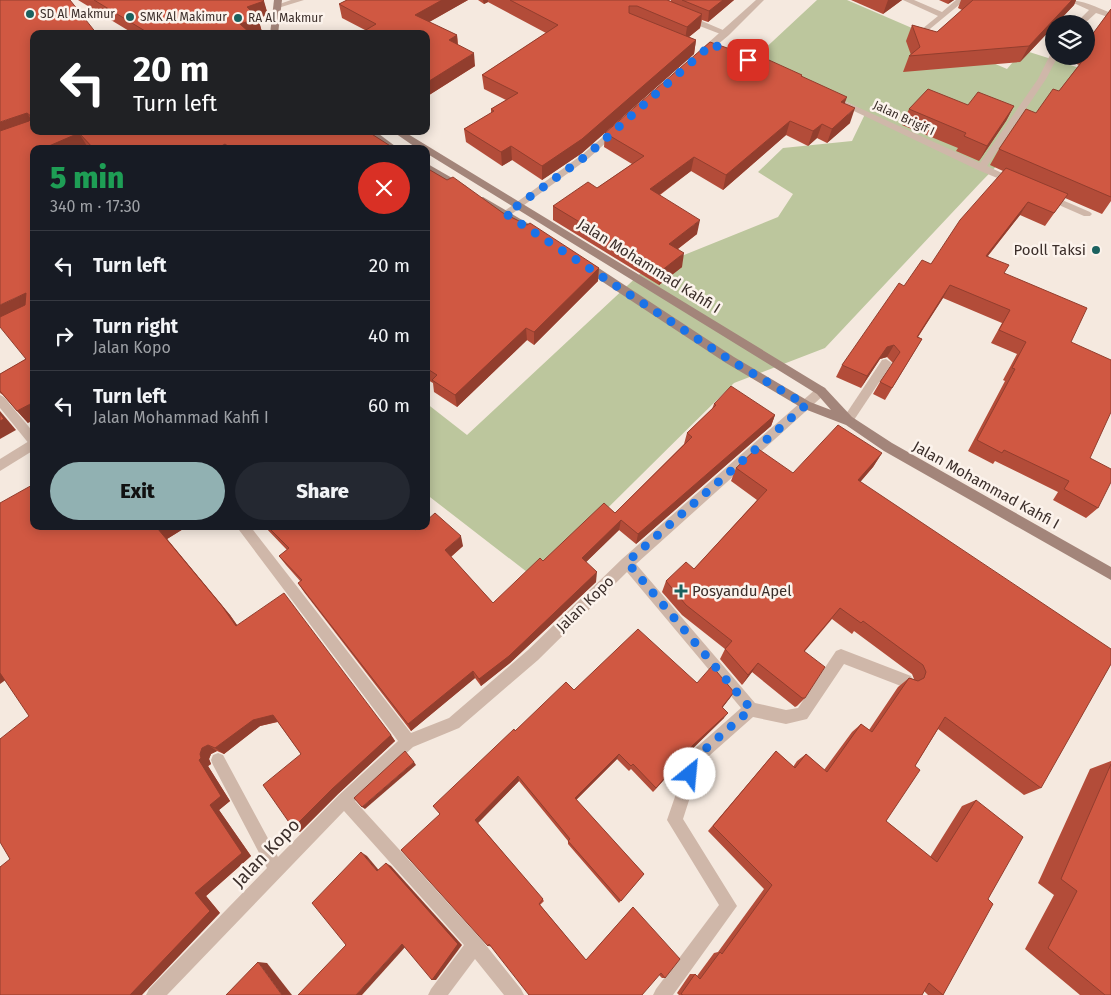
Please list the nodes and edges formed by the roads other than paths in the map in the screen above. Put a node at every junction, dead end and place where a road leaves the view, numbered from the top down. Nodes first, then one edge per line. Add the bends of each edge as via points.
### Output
1 (300, 0) edge
2 (760, 0) edge
3 (907, 0) edge
4 (961, 0) edge
5 (1071, 0) edge
6 (278, 3) edge
7 (1095, 9) junction
8 (676, 14) edge
9 (943, 15) junction
10 (1089, 15) edge
11 (1111, 16) edge
12 (274, 30) edge
13 (925, 31) edge
14 (726, 33) junction
15 (697, 53) edge
16 (1049, 65) edge
17 (828, 98) edge
18 (622, 124) edge
19 (375, 135) edge
20 (403, 135) edge
21 (389, 145) edge
22 (419, 145) edge
23 (430, 151) edge
24 (981, 168) junction
25 (430, 170) edge
26 (518, 204) junction
27 (506, 214) junction
28 (1086, 214) dead end
29 (531, 230) edge
30 (572, 257) edge
31 (886, 363) edge
32 (821, 391) junction
33 (0, 400) edge
34 (806, 405) junction
35 (848, 420) junction
36 (30, 437) edge
37 (30, 445) edge
38 (0, 466) edge
39 (245, 530) edge
40 (627, 562) junction
41 (1111, 574) edge
42 (906, 681) edge
43 (751, 709) junction
44 (408, 742) junction
45 (218, 760) edge
46 (344, 800) junction
47 (276, 869) junction
48 (475, 945) junction
49 (155, 995) edge
50 (436, 995) edge
51 (515, 995) edge
52 (662, 995) edge

1 - 6 street
2 - 14 street
3 - 9 street
4 - 9 street
5 - 7 street
6 - 12 main road
7 - 10 street
7 - 11 street
8 - 14 street
9 - 13 street
14 - 15 street via 716,46
16 - 24 street
17 - 24 street, Jalan Brigif I
18 - 26 street via 586,156
19 - 21 main road
20 - 22 main road, Jalan Mohammad Kahfi I
23 - 26 main road, Jalan Mohammad Kahfi I
24 - 28 street, Jalan Brigif I
25 - 27 main road
26 - 27 street
26 - 32 main road, Jalan Mohammad Kahfi I
27 - 29 main road
30 - 34 main road, Jalan Mohammad Kahfi I via 730,360
31 - 35 street
32 - 34 street, Jalan Kopo
32 - 35 main road, Jalan Mohammad Kahfi I
33 - 36 street
34 - 35 main road, Jalan Mohammad Kahfi I
34 - 40 street, Jalan Kopo
35 - 41 main road, Jalan Mohammad Kahfi I via 888,448
37 - 38 street
39 - 44 street
40 - 43 street
40 - 44 street, Jalan Kopo via 533,655 454,722
42 - 43 street via 841,656 802,714 786,717
43 - 52 street via 695,758 675,820 729,906
44 - 46 street, Jalan Kopo
45 - 47 street
46 - 47 street, Jalan Kopo
46 - 48 street
47 - 49 street, Jalan Kopo
48 - 50 street
48 - 51 street

